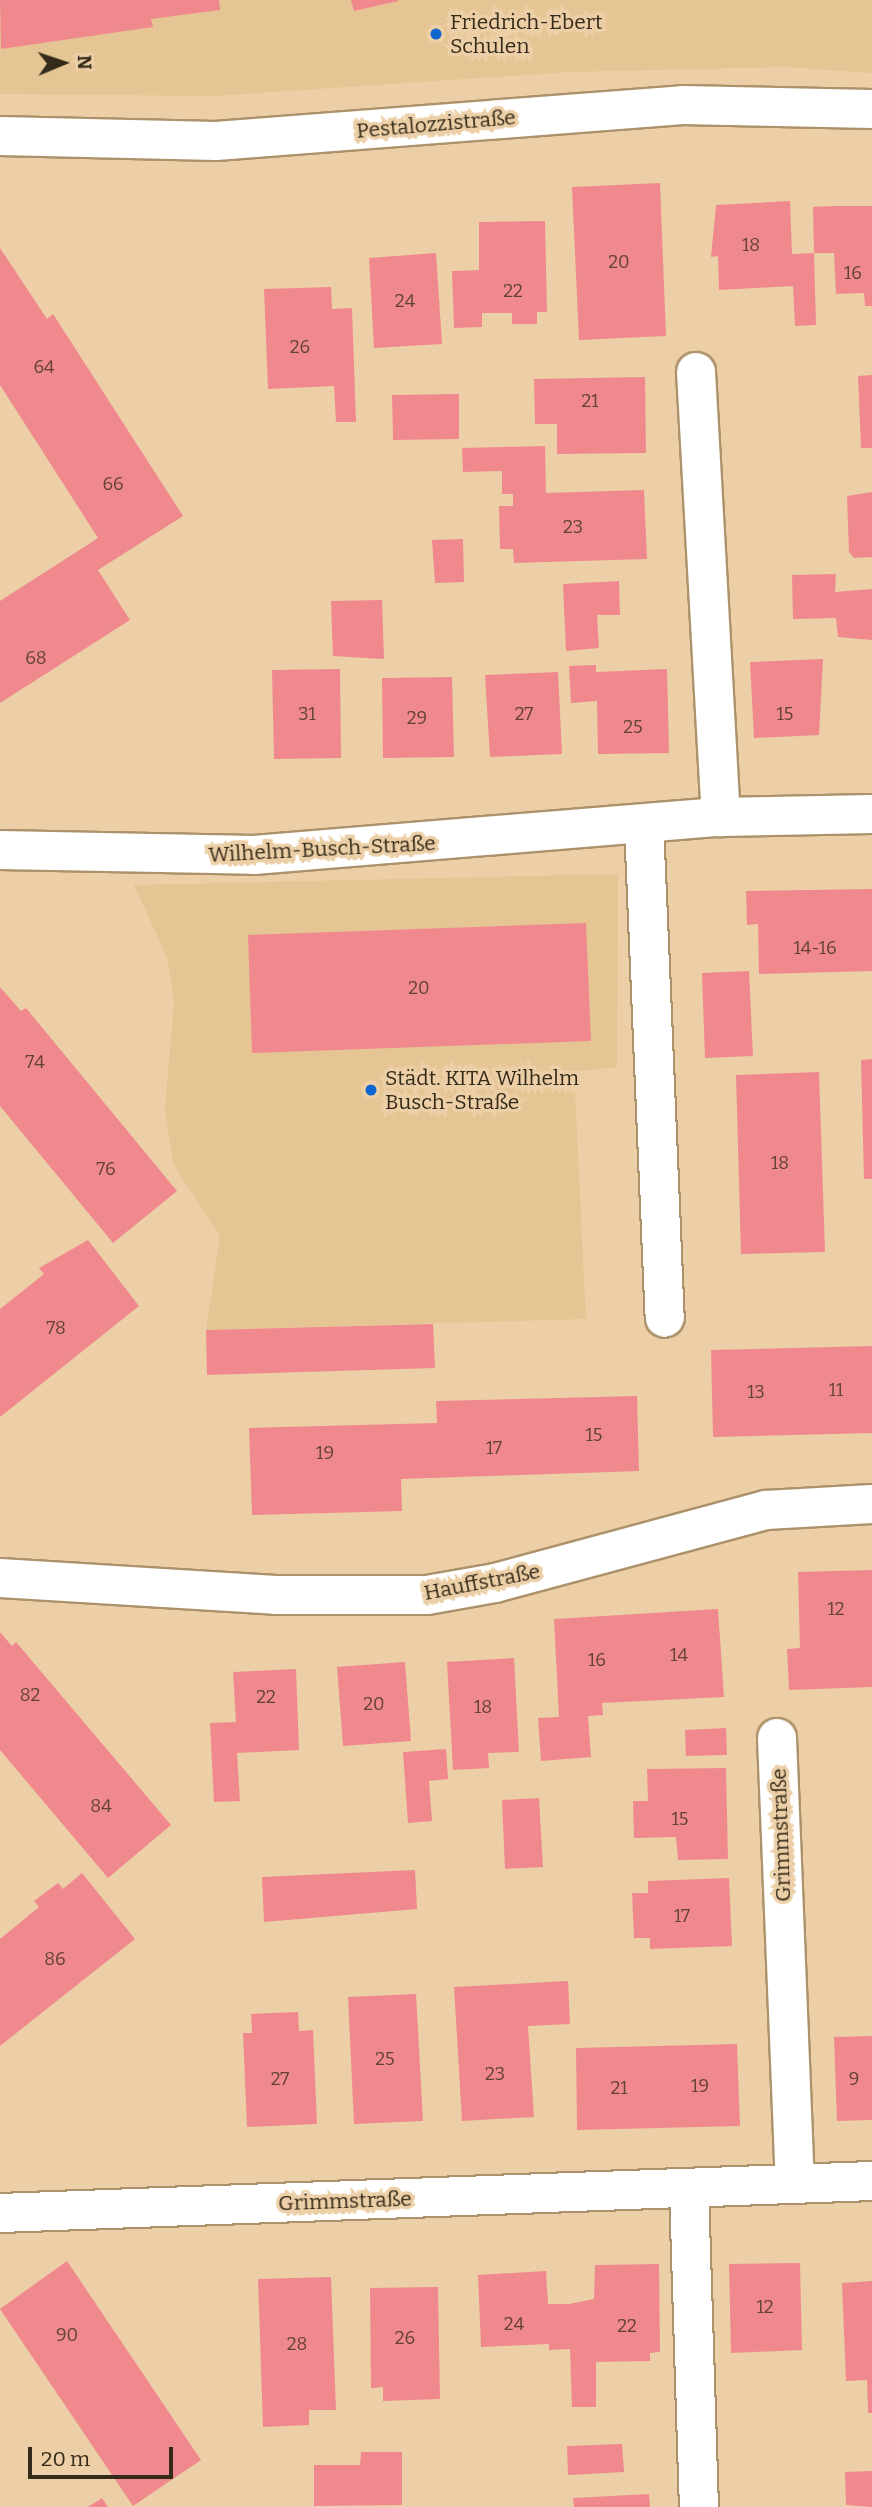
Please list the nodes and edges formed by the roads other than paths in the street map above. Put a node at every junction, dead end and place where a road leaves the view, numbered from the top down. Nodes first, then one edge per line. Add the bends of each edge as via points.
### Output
1 (872, 109) edge
2 (0, 136) edge
3 (696, 372) dead end
4 (872, 814) edge
5 (721, 817) junction
6 (644, 824) junction
7 (0, 850) edge
8 (665, 1318) dead end
9 (872, 1504) edge
10 (0, 1578) edge
11 (777, 1738) dead end
12 (872, 2181) edge
13 (795, 2183) junction
14 (689, 2190) junction
15 (0, 2213) edge
16 (699, 2507) edge

1 - 2 street, Pestalozzistraße via 683,105 216,141
3 - 5 street
4 - 5 street, Wilhelm-Busch-Straße
5 - 6 street, Wilhelm-Busch-Straße
6 - 7 street, Wilhelm-Busch-Straße via 254,855
6 - 8 street
9 - 10 street, Hauffstraße via 766,1510 495,1583 426,1595 275,1595
11 - 13 street, Grimmstraße
12 - 13 street, Grimmstraße
13 - 14 street, Grimmstraße
14 - 15 street, Grimmstraße
14 - 16 street

